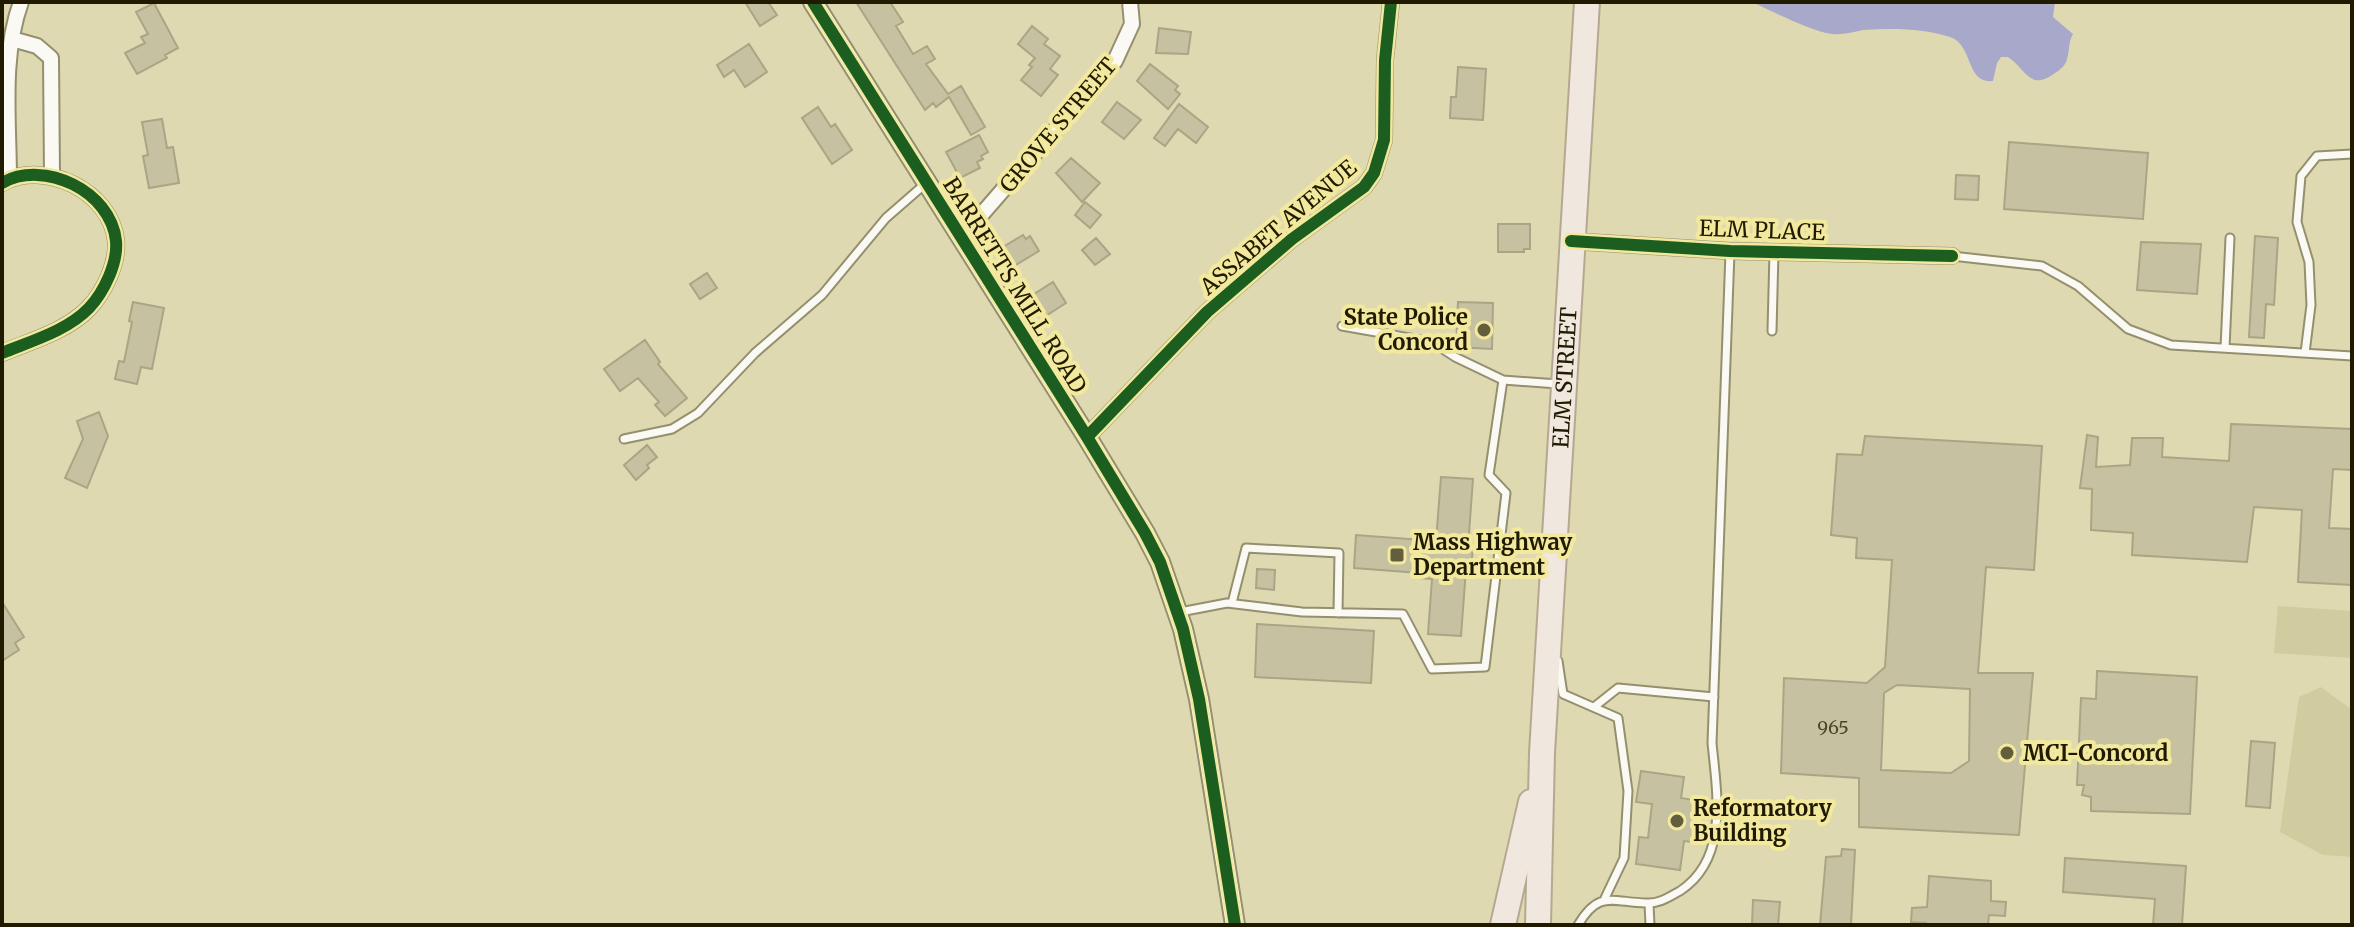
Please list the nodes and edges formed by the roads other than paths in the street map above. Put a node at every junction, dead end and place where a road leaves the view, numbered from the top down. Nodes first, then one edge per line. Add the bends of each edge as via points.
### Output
1 (21, 2) edge
2 (813, 2) edge
3 (1130, 2) edge
4 (1391, 2) edge
5 (1587, 2) edge
6 (12, 39) junction
7 (2352, 154) edge
8 (52, 175) junction
9 (5, 181) edge
10 (927, 182) junction
11 (962, 237) junction
12 (2230, 238) dead end
13 (1571, 241) junction
14 (1730, 251) junction
15 (1774, 252) junction
16 (1952, 256) joint
17 (1342, 326) dead end
18 (1772, 331) dead end
19 (2225, 348) junction
20 (2, 353) edge
21 (2305, 353) junction
22 (2352, 356) edge
23 (1503, 380) junction
24 (1563, 384) junction
25 (1087, 437) junction
26 (624, 439) dead end
27 (1232, 603) junction
28 (1178, 613) junction
29 (1338, 613) junction
30 (1550, 613) junction
31 (1714, 697) junction
32 (1594, 707) junction
33 (1542, 753) junction
34 (1605, 898) junction
35 (1649, 904) junction
36 (1235, 925) edge
37 (1503, 925) edge
38 (1538, 925) edge
39 (1578, 925) edge
40 (1650, 925) edge

1 - 6 street
2 - 10 street, BARRETTS MILL ROAD
3 - 11 street, GROVE STREET via 1132,24 1115,61
4 - 25 street, ASSABET AVENUE via 1384,140 1374,173 1364,187 1292,239 1207,312
5 - 13 highway, ELM STREET
6 - 8 street via 37,46 51,58
6 - 9 street
7 - 21 lane via 2317,156 2301,176 2297,222 2309,262 2311,305
8 - 9 street
8 - 20 street via 80,189 106,216 116,242 111,270 97,298 78,317
10 - 11 street, BARRETTS MILL ROAD
10 - 26 lane via 886,218 822,295 755,353 698,413 672,429
11 - 25 street, BARRETTS MILL ROAD
12 - 19 lane
13 - 14 street, ELM PLACE
13 - 24 highway, ELM STREET
14 - 15 street, ELM PLACE
14 - 31 lane
15 - 16 street, ELM PLACE
15 - 18 lane
16 - 19 lane via 2042,266 2078,286 2128,329 2171,345
17 - 23 lane via 1432,342
19 - 21 lane
21 - 22 lane
23 - 24 lane
23 - 29 lane via 1489,475 1506,493 1485,667 1432,669 1403,614
24 - 30 highway, ELM STREET
25 - 28 street, BARRETTS MILL ROAD via 1160,562
27 - 28 lane
27 - 29 lane
27 - 29 lane via 1246,548 1339,553
28 - 36 street, BARRETTS MILL ROAD via 1199,699
30 - 32 lane via 1563,694
30 - 33 highway, ELM STREET
31 - 32 lane via 1618,688
31 - 35 lane via 1715,842 1707,865 1688,885
32 - 34 lane via 1618,718 1628,791 1624,858
33 - 37 highway, ELM STREET
33 - 38 highway, ELM STREET
34 - 35 lane
34 - 39 lane via 1589,908
35 - 40 lane

